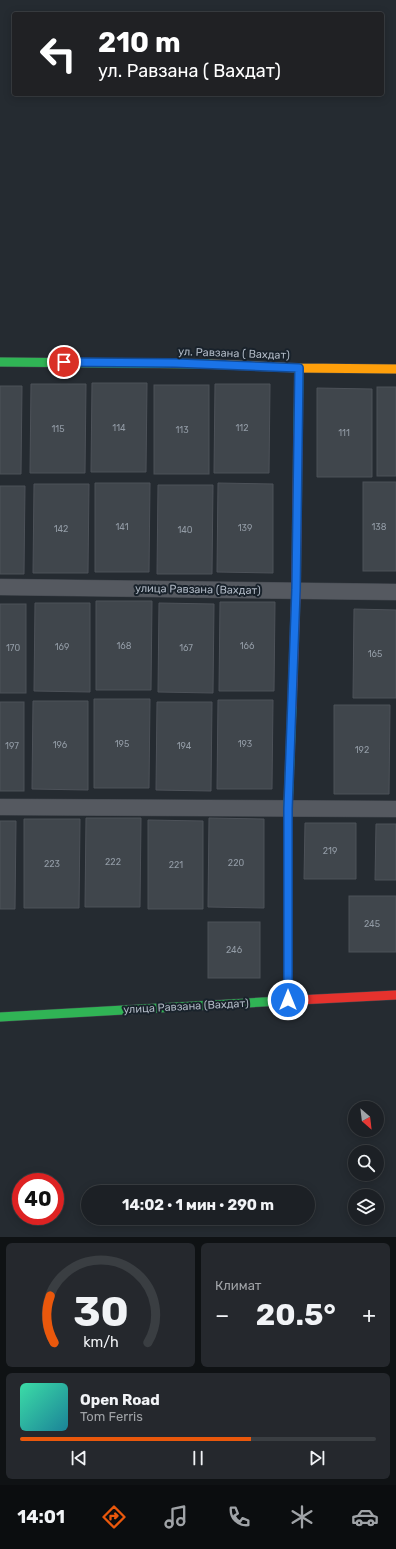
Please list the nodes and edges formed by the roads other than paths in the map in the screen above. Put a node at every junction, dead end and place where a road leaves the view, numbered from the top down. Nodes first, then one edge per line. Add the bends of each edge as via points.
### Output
1 (0, 362) edge
2 (299, 368) junction
3 (396, 369) edge
4 (0, 587) edge
5 (296, 590) junction
6 (396, 592) edge
7 (0, 806) edge
8 (288, 809) junction
9 (396, 809) edge
10 (396, 995) edge
11 (288, 1000) junction
12 (0, 1017) edge

1 - 2 street, ул. Равзана ( Вахдат) via 175,363
2 - 3 street, ул. Равзана ( Вахдат)
2 - 5 street
4 - 5 street, улица Равзана (Вахдат)
5 - 6 street, улица Равзана (Вахдат)
5 - 8 street
7 - 8 street
8 - 9 street
8 - 11 street
10 - 11 street, улица Равзана (Вахдат)
11 - 12 street, улица Равзана (Вахдат)

